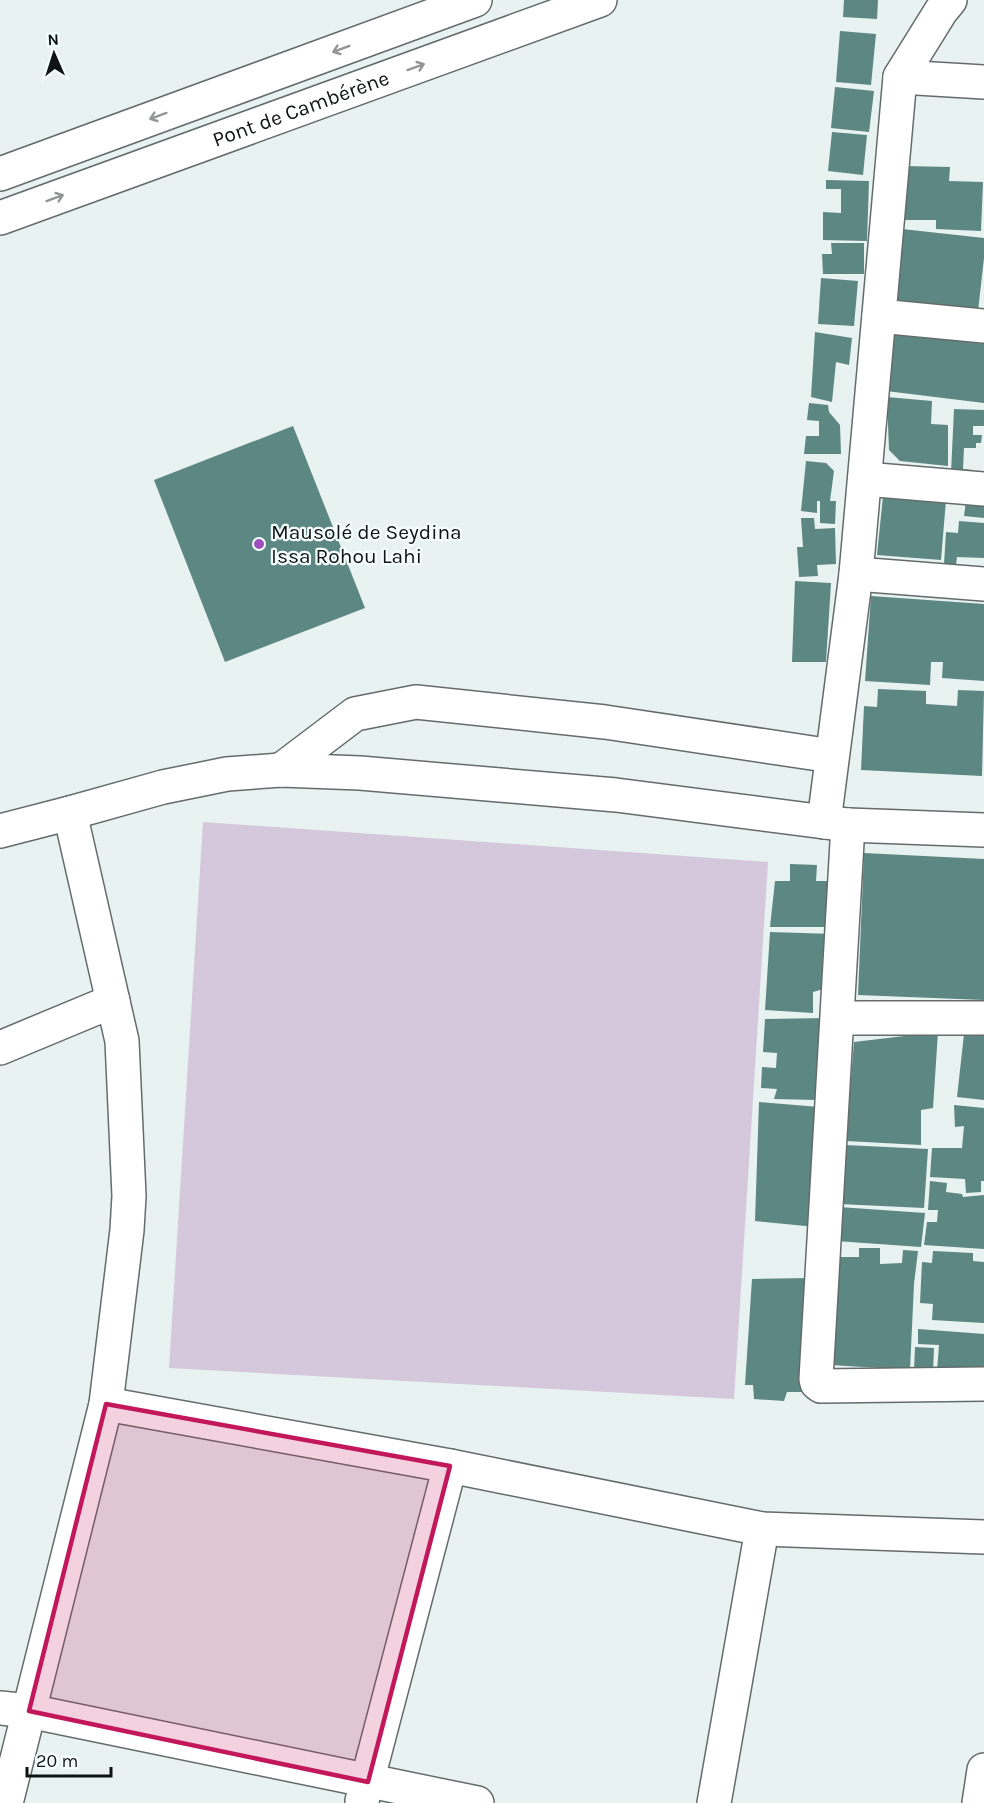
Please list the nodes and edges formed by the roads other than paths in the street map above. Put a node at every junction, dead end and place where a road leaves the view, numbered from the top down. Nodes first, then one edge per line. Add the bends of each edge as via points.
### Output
1 (475, 0) edge
2 (600, 0) edge
3 (950, 0) edge
4 (900, 77) junction
5 (984, 82) edge
6 (0, 174) edge
7 (0, 218) edge
8 (879, 316) junction
9 (984, 326) edge
10 (865, 479) junction
11 (984, 489) edge
12 (856, 574) junction
13 (984, 584) edge
14 (832, 756) junction
15 (280, 770) junction
16 (70, 813) junction
17 (836, 824) junction
18 (984, 830) edge
19 (0, 831) edge
20 (113, 1001) junction
21 (838, 1018) junction
22 (984, 1018) edge
23 (0, 1048) edge
24 (984, 1384) edge
25 (106, 1404) junction
26 (450, 1466) junction
27 (762, 1529) junction
28 (984, 1537) edge
29 (14, 1710) edge
30 (984, 1770) edge
31 (365, 1792) edge
32 (6, 1803) edge
33 (477, 1803) edge
34 (714, 1803) edge
35 (979, 1803) edge

1 -> 6 main road, Pont de Cambérène
7 -> 2 main road, Pont de Cambérène
3 - 4 main road
4 - 5 main road
4 - 8 main road
8 - 9 main road
8 - 10 main road
10 - 11 main road
10 - 12 main road
12 - 13 main road
12 - 14 main road
14 - 15 main road via 605,722 416,702 355,714
14 - 17 main road
15 - 16 main road via 226,774
15 - 17 main road via 360,772 616,795
16 - 19 main road
16 - 20 main road
17 - 18 main road
17 - 21 main road
20 - 23 main road
20 - 25 main road via 122,1041 129,1196
21 - 22 main road
21 - 24 main road via 817,1383
25 - 26 main road
25 - 29 main road
26 - 27 main road
26 - 31 main road
27 - 28 main road
27 - 34 main road
29 - 31 main road
29 - 32 main road
30 - 35 main road
31 - 33 main road

